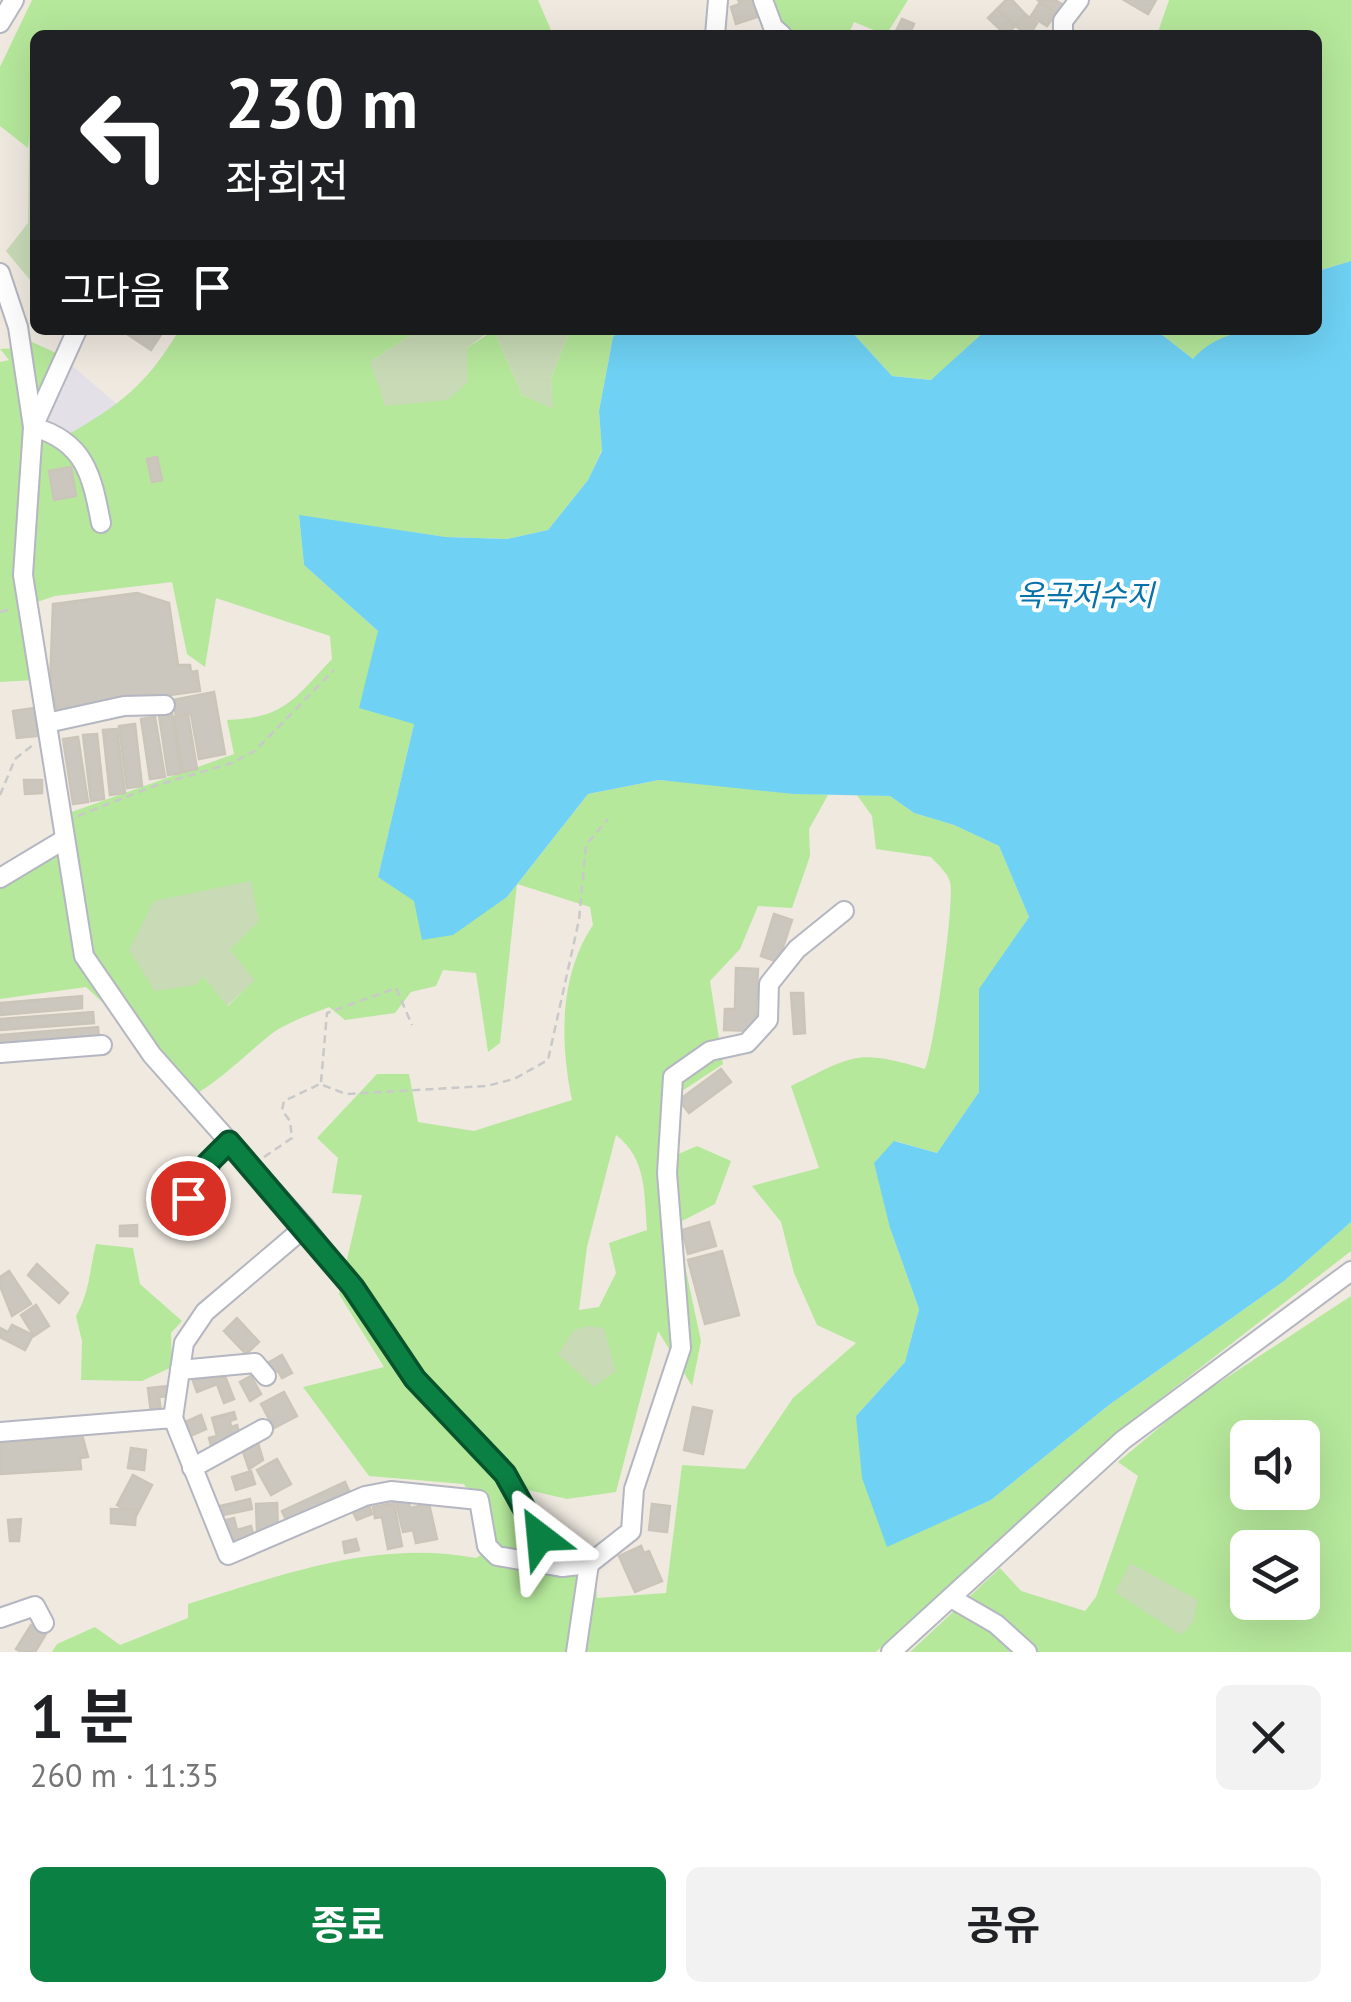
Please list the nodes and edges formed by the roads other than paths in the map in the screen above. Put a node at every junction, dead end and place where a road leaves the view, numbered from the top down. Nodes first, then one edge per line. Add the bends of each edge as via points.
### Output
1 (14, 0) edge
2 (718, 0) edge
3 (763, 0) edge
4 (1080, 0) edge
5 (0, 23) edge
6 (715, 30) edge
7 (776, 30) edge
8 (1063, 30) edge
9 (0, 273) edge
10 (75, 335) edge
11 (34, 427) junction
12 (102, 523) dead end
13 (165, 704) dead end
14 (48, 732) junction
15 (64, 831) junction
16 (0, 878) edge
17 (844, 911) dead end
18 (102, 1045) dead end
19 (0, 1053) edge
20 (229, 1142) junction
21 (169, 1216) dead end
22 (305, 1227) junction
23 (1351, 1271) edge
24 (180, 1370) junction
25 (266, 1376) dead end
26 (173, 1418) junction
27 (263, 1429) dead end
28 (0, 1432) edge
29 (192, 1468) junction
30 (589, 1564) junction
31 (562, 1567) junction
32 (951, 1598) junction
33 (0, 1618) edge
34 (44, 1623) dead end
35 (576, 1652) edge
36 (891, 1652) edge
37 (1027, 1652) edge

1 - 5 street
2 - 6 street
3 - 7 street
4 - 8 street
9 - 11 street via 18,327
10 - 11 street
11 - 12 street via 58,434 76,452 92,479
11 - 14 street via 23,574
13 - 14 street via 124,706
14 - 15 street
15 - 16 street
15 - 20 street via 84,956 152,1055
17 - 30 street via 797,949 769,984 768,1020 747,1042 710,1051 673,1077 668,1173 681,1348 634,1489 631,1531
18 - 19 street
20 - 21 street via 208,1163 207,1180
20 - 22 street
22 - 24 street via 204,1312 184,1343
22 - 31 street via 415,1379 505,1474
23 - 32 street via 1123,1440
24 - 25 street via 254,1362
24 - 26 street
26 - 28 street
26 - 29 street
27 - 29 street
29 - 31 street via 228,1555 390,1491 479,1500 487,1546 497,1556
30 - 31 street
30 - 35 street
32 - 36 street
32 - 37 street
33 - 34 street via 34,1606

